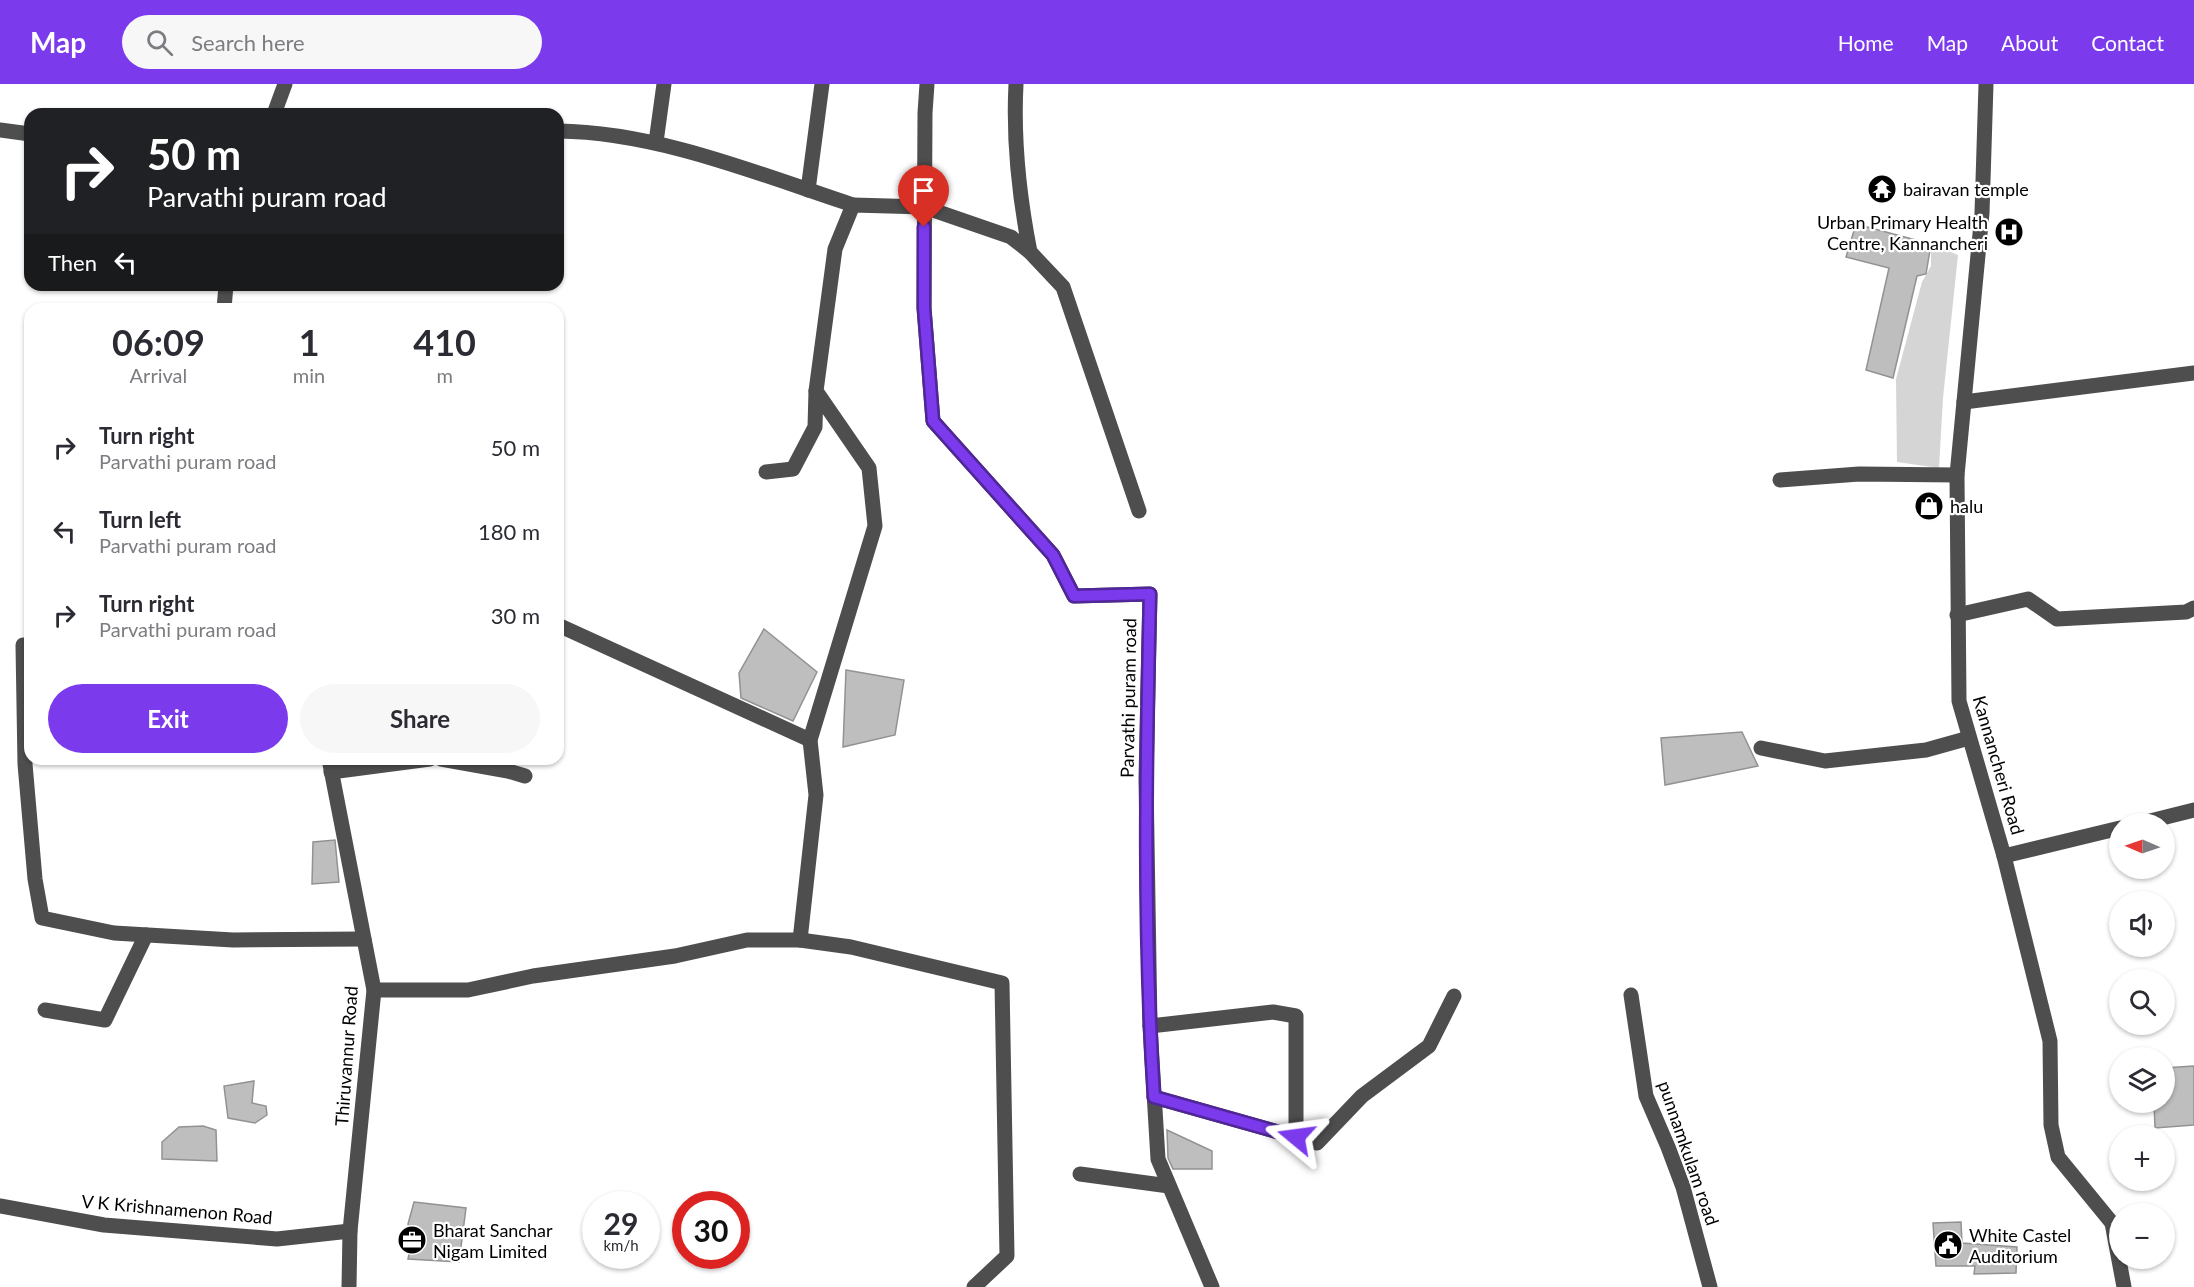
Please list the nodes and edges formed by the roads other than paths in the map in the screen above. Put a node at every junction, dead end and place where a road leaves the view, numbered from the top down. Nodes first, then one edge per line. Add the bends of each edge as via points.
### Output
1 (285, 84) edge
2 (664, 84) edge
3 (822, 84) edge
4 (927, 84) edge
5 (1016, 84) edge
6 (1986, 84) edge
7 (276, 108) edge
8 (0, 130) edge
9 (564, 131) edge
10 (24, 133) edge
11 (656, 142) junction
12 (808, 190) junction
13 (853, 205) junction
14 (924, 207) junction
15 (1030, 252) junction
16 (2194, 373) edge
17 (816, 391) junction
18 (1964, 402) junction
19 (766, 472) dead end
20 (1957, 475) junction
21 (1780, 480) dead end
22 (1139, 511) dead end
23 (2194, 608) edge
24 (1957, 615) junction
25 (564, 628) edge
26 (24, 645) edge
27 (24, 704) edge
28 (1969, 738) junction
29 (810, 740) junction
30 (1761, 748) dead end
31 (25, 765) edge
32 (474, 765) edge
33 (330, 766) edge
34 (525, 776) dead end
35 (2194, 810) edge
36 (2175, 815) edge
37 (2109, 831) edge
38 (2004, 856) junction
39 (146, 935) junction
40 (364, 939) junction
41 (800, 940) junction
42 (374, 990) junction
43 (1631, 995) dead end
44 (1454, 996) dead end
45 (45, 1010) dead end
46 (1150, 1026) junction
47 (1154, 1097) junction
48 (1296, 1137) junction
49 (1080, 1174) dead end
50 (1169, 1186) junction
51 (0, 1206) edge
52 (350, 1231) junction
53 (349, 1287) edge
54 (974, 1287) edge
55 (1212, 1287) edge
56 (1710, 1287) edge
57 (2124, 1287) edge

1 - 7 street
2 - 11 street
3 - 12 street
4 - 14 street, Parvathi puram road
5 - 15 street via 1014,126
6 - 18 street, Kannancheri Road via 1982,213
8 - 10 street
9 - 11 street
11 - 12 street
12 - 13 street
13 - 14 street
13 - 17 street via 835,249
14 - 15 street via 1011,237
14 - 46 street, Parvathi puram road via 924,308 933,421 1053,555 1074,596 1150,594 1146,779
15 - 22 street via 1063,287
16 - 18 street
17 - 19 street via 815,427 793,469
17 - 29 street via 869,468 875,526
18 - 20 street, Kannancheri Road
20 - 21 street via 1859,474
20 - 24 street, Kannancheri Road
23 - 24 street via 2186,612 2057,618 2028,599
24 - 28 street, Kannancheri Road via 1959,701
25 - 29 street
26 - 27 street
28 - 30 street via 1926,750 1825,761
28 - 38 street, Kannancheri Road
29 - 41 street via 816,795
31 - 39 street via 42,918 114,933
32 - 34 street
33 - 40 street, Thiruvannur Road
35 - 36 street
37 - 38 street
38 - 57 street, Kannancheri Road via 2050,1041 2051,1125 2058,1157 2112,1223
39 - 40 street via 233,940
39 - 45 street via 105,1020
40 - 42 street, Thiruvannur Road
41 - 42 street via 747,940 675,956 533,976 468,990
41 - 54 street via 851,947 1002,984 1007,1256
42 - 52 street, Thiruvannur Road
43 - 56 street, punnamkulam road via 1646,1096 1683,1187
44 - 48 street via 1429,1046 1362,1096 1317,1143
46 - 47 street, Parvathi puram road
46 - 48 street via 1273,1012 1296,1016
47 - 48 street
47 - 50 street, Parvathi puram road via 1158,1159
49 - 50 street
50 - 55 street, Parvathi puram road
51 - 52 street, V K Krishnamenon Road via 104,1225 277,1239
52 - 53 street, Thiruvannur Road

